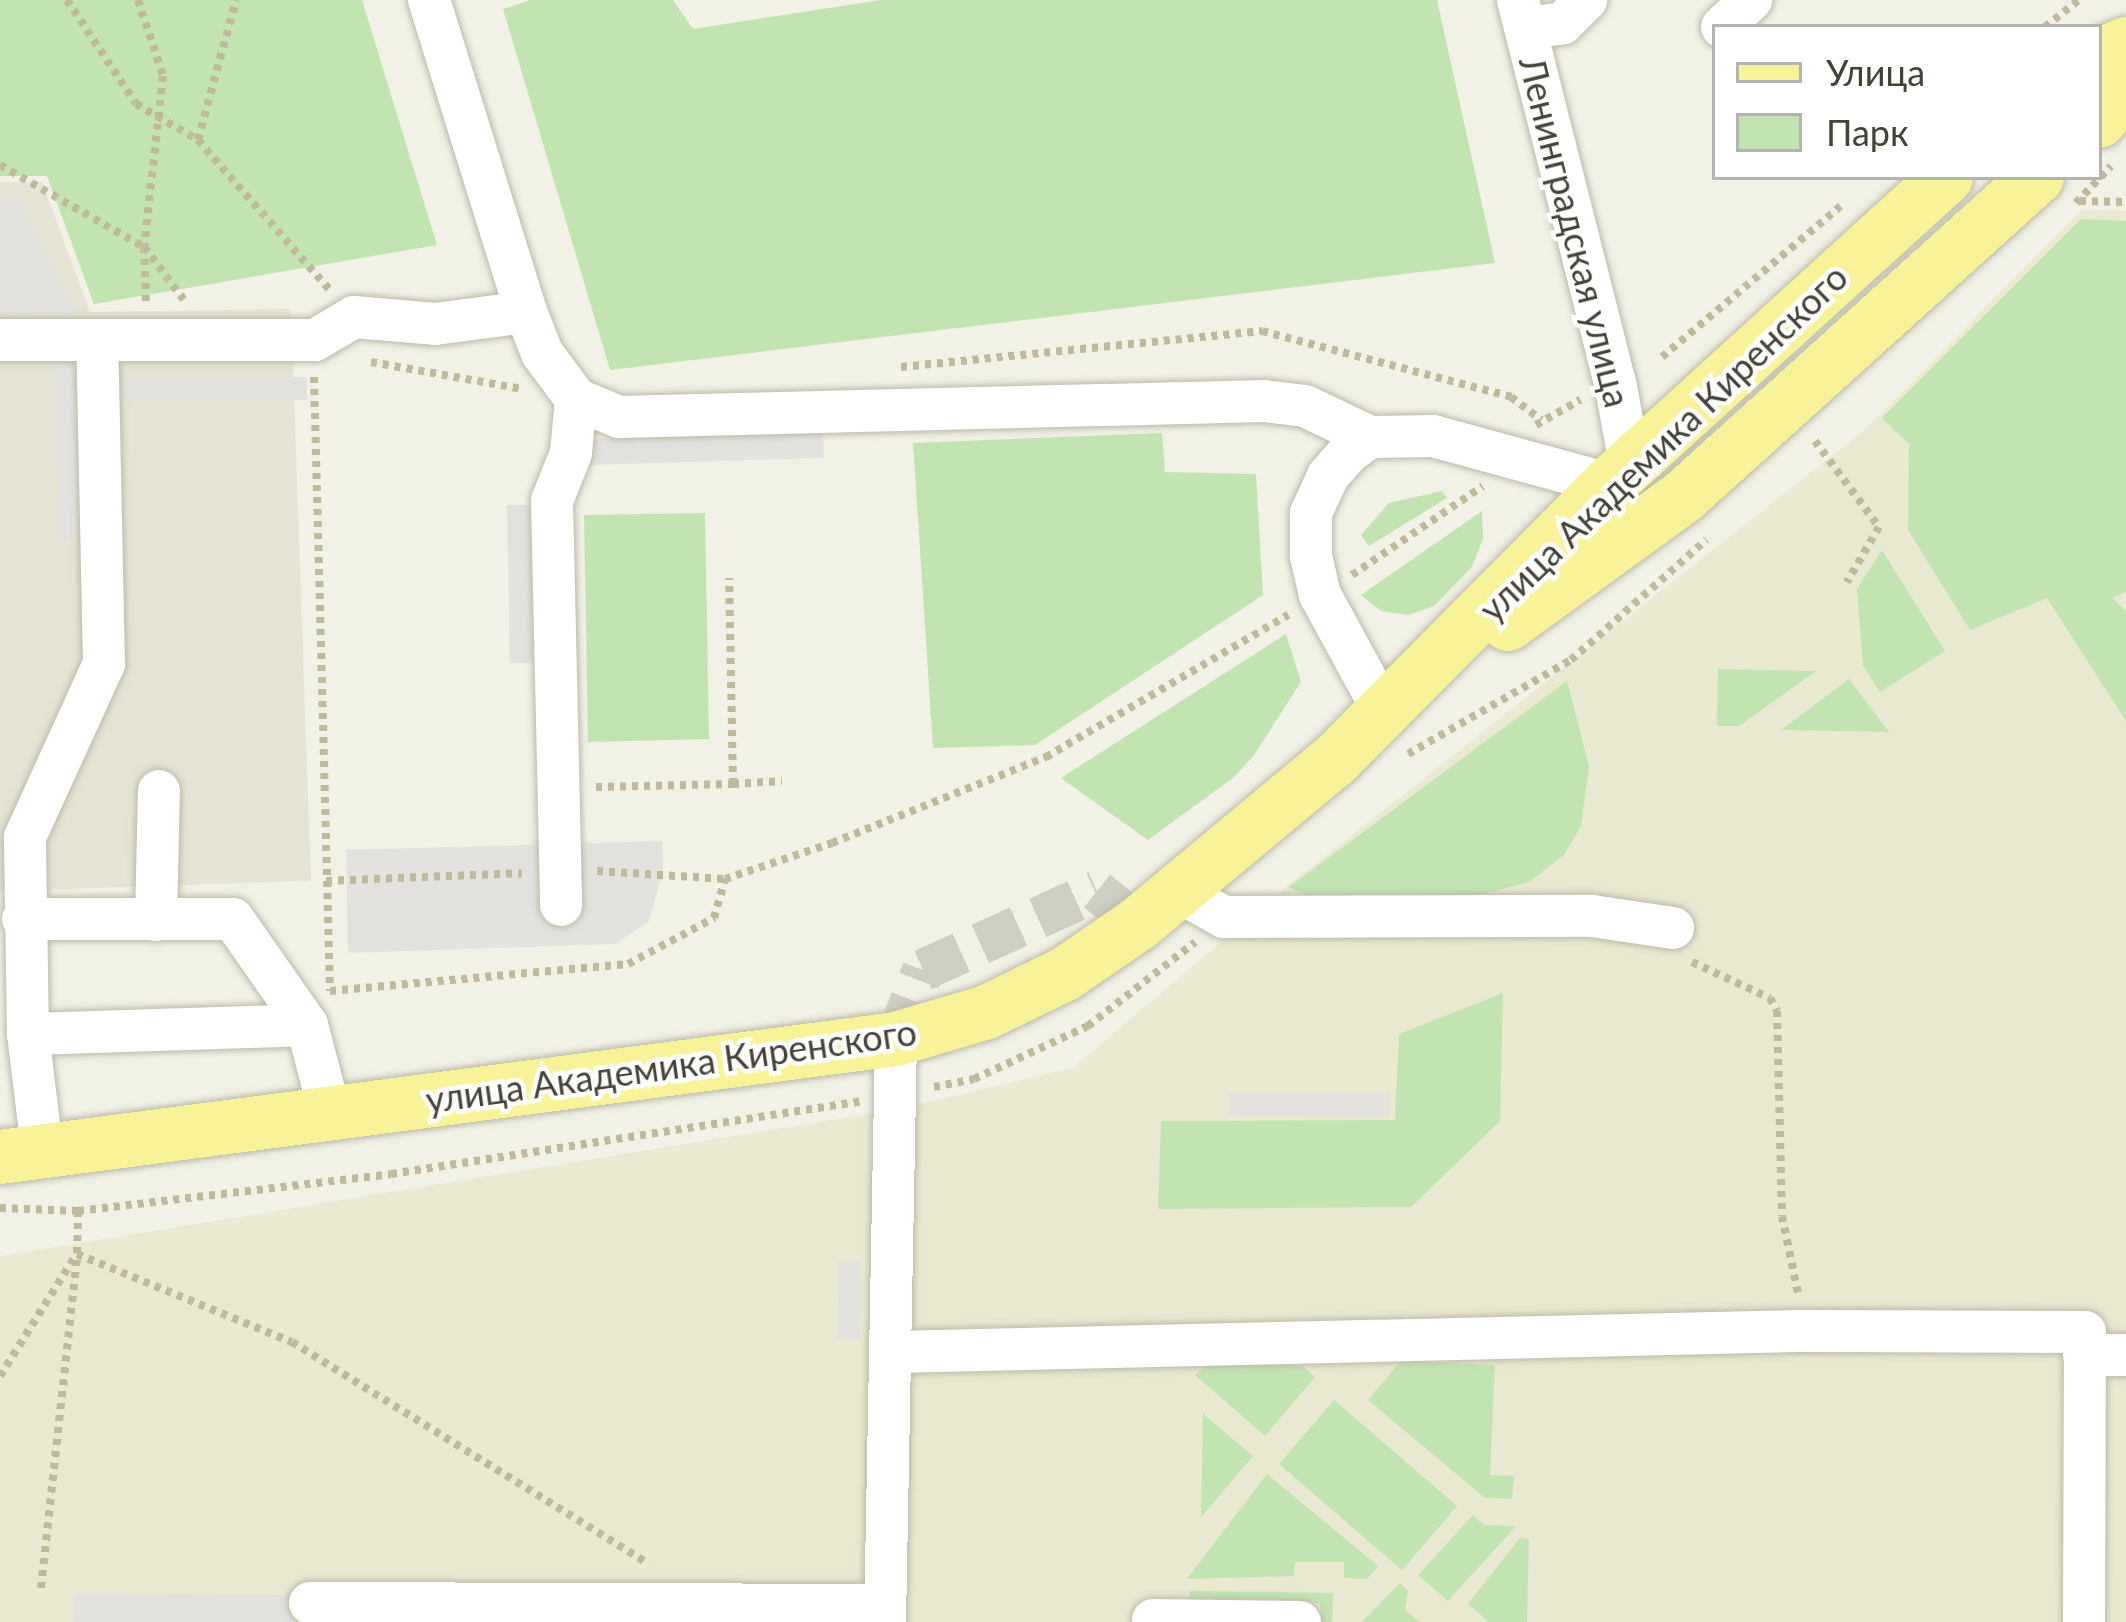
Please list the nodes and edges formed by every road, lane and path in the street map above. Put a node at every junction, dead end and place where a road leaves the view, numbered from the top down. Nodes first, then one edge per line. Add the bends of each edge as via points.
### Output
1 (68, 0) edge
2 (138, 0) edge
3 (236, 0) edge
4 (428, 0) edge
5 (1586, 0) edge
6 (1751, 0) edge
7 (2079, 0) edge
8 (1521, 14) edge
9 (1725, 24) edge
10 (2049, 24) edge
11 (2126, 91) edge
12 (159, 118) junction
13 (2102, 118) edge
14 (198, 140) junction
15 (0, 165) edge
16 (1943, 180) edge
17 (2084, 180) edge
18 (1856, 193) dead end
19 (2059, 198) edge
20 (2126, 202) edge
21 (144, 247) junction
22 (526, 312) junction
23 (354, 317) junction
24 (0, 340) edge
25 (147, 341) junction
26 (214, 341) junction
27 (97, 342) junction
28 (315, 346) junction
29 (1661, 357) dead end
30 (1588, 396) dead end
31 (576, 399) junction
32 (1830, 428) dead end
33 (1370, 437) junction
34 (1815, 441) junction
35 (1512, 454) junction
36 (1799, 455) dead end
37 (1619, 474) junction
38 (1720, 529) dead end
39 (729, 578) dead end
40 (1847, 582) dead end
41 (1320, 595) junction
42 (1391, 737) junction
43 (782, 782) dead end
44 (733, 784) junction
45 (576, 788) dead end
46 (159, 791) dead end
47 (725, 879) junction
48 (326, 881) junction
49 (561, 889) junction
50 (1201, 904) junction
51 (23, 919) junction
52 (156, 920) junction
53 (1672, 940) joint
54 (319, 1008) junction
55 (28, 1034) junction
56 (896, 1040) junction
57 (892, 1096) junction
58 (330, 1113) junction
59 (21, 1153) edge
60 (0, 1208) edge
61 (78, 1211) junction
62 (77, 1254) junction
63 (1798, 1278) dead end
64 (894, 1352) junction
65 (2105, 1355) edge
66 (0, 1376) edge
67 (653, 1567) dead end
68 (41, 1588) dead end
69 (310, 1603) dead end
70 (885, 1613) edge
71 (1153, 1620) edge
72 (1300, 1622) edge
73 (2084, 1622) edge

1 - 12 path via 136,104
2 - 12 path via 163,76
3 - 14 path
4 - 22 street
5 - 8 street via 1563,23
6 - 9 street
7 - 10 path
8 - 37 street, Ленинградская улица via 1615,382
11 - 13 main road
12 - 14 path
12 - 21 path
14 - 23 path
15 - 21 path
16 - 37 main road, улица Академика Киренского
17 - 19 path
18 - 29 path
19 - 20 path
19 - 42 main road, улица Академика Киренского
21 - 25 path
21 - 26 path
22 - 23 street via 435,324
22 - 31 street via 542,353
23 - 28 street
24 - 27 street
25 - 26 street
25 - 27 street
26 - 28 street
27 - 51 street via 104,664 25,837
28 - 31 path
28 - 48 path
30 - 35 path via 1541,420
31 - 33 street via 619,417 1264,401 1305,406
31 - 49 street via 571,453 552,501
32 - 34 path
33 - 35 street via 1433,436
33 - 41 street via 1328,476 1311,513
34 - 36 path
34 - 40 path via 1880,526
35 - 37 street
35 - 41 path via 1474,496
37 - 42 main road, улица Академика Киренского
38 - 42 path via 1571,660
39 - 44 path
41 - 42 street
41 - 47 path via 1046,758
42 - 50 main road, улица Академика Киренского
43 - 44 path
44 - 45 path
46 - 52 street
47 - 49 path via 674,872
47 - 54 path via 714,918 628,964
48 - 49 path
48 - 54 path
50 - 53 street via 1592,916
50 - 56 main road, улица Академика Киренского via 987,1012
50 - 57 path via 1088,1026 974,1079
51 - 52 street
51 - 55 street
52 - 54 street via 233,919
53 - 63 path via 1770,998 1777,1011 1782,1216 1793,1282
54 - 55 street
54 - 58 street
55 - 59 street
56 - 57 street
56 - 58 main road, улица Академика Киренского
57 - 61 path via 391,1174
57 - 64 street
58 - 59 main road, улица Академика Киренского
60 - 61 path
61 - 62 path
62 - 66 path
62 - 67 path via 292,1342
62 - 68 path
64 - 65 street via 1822,1331 2084,1332
64 - 70 street
65 - 73 street
69 - 70 street
71 - 72 street

